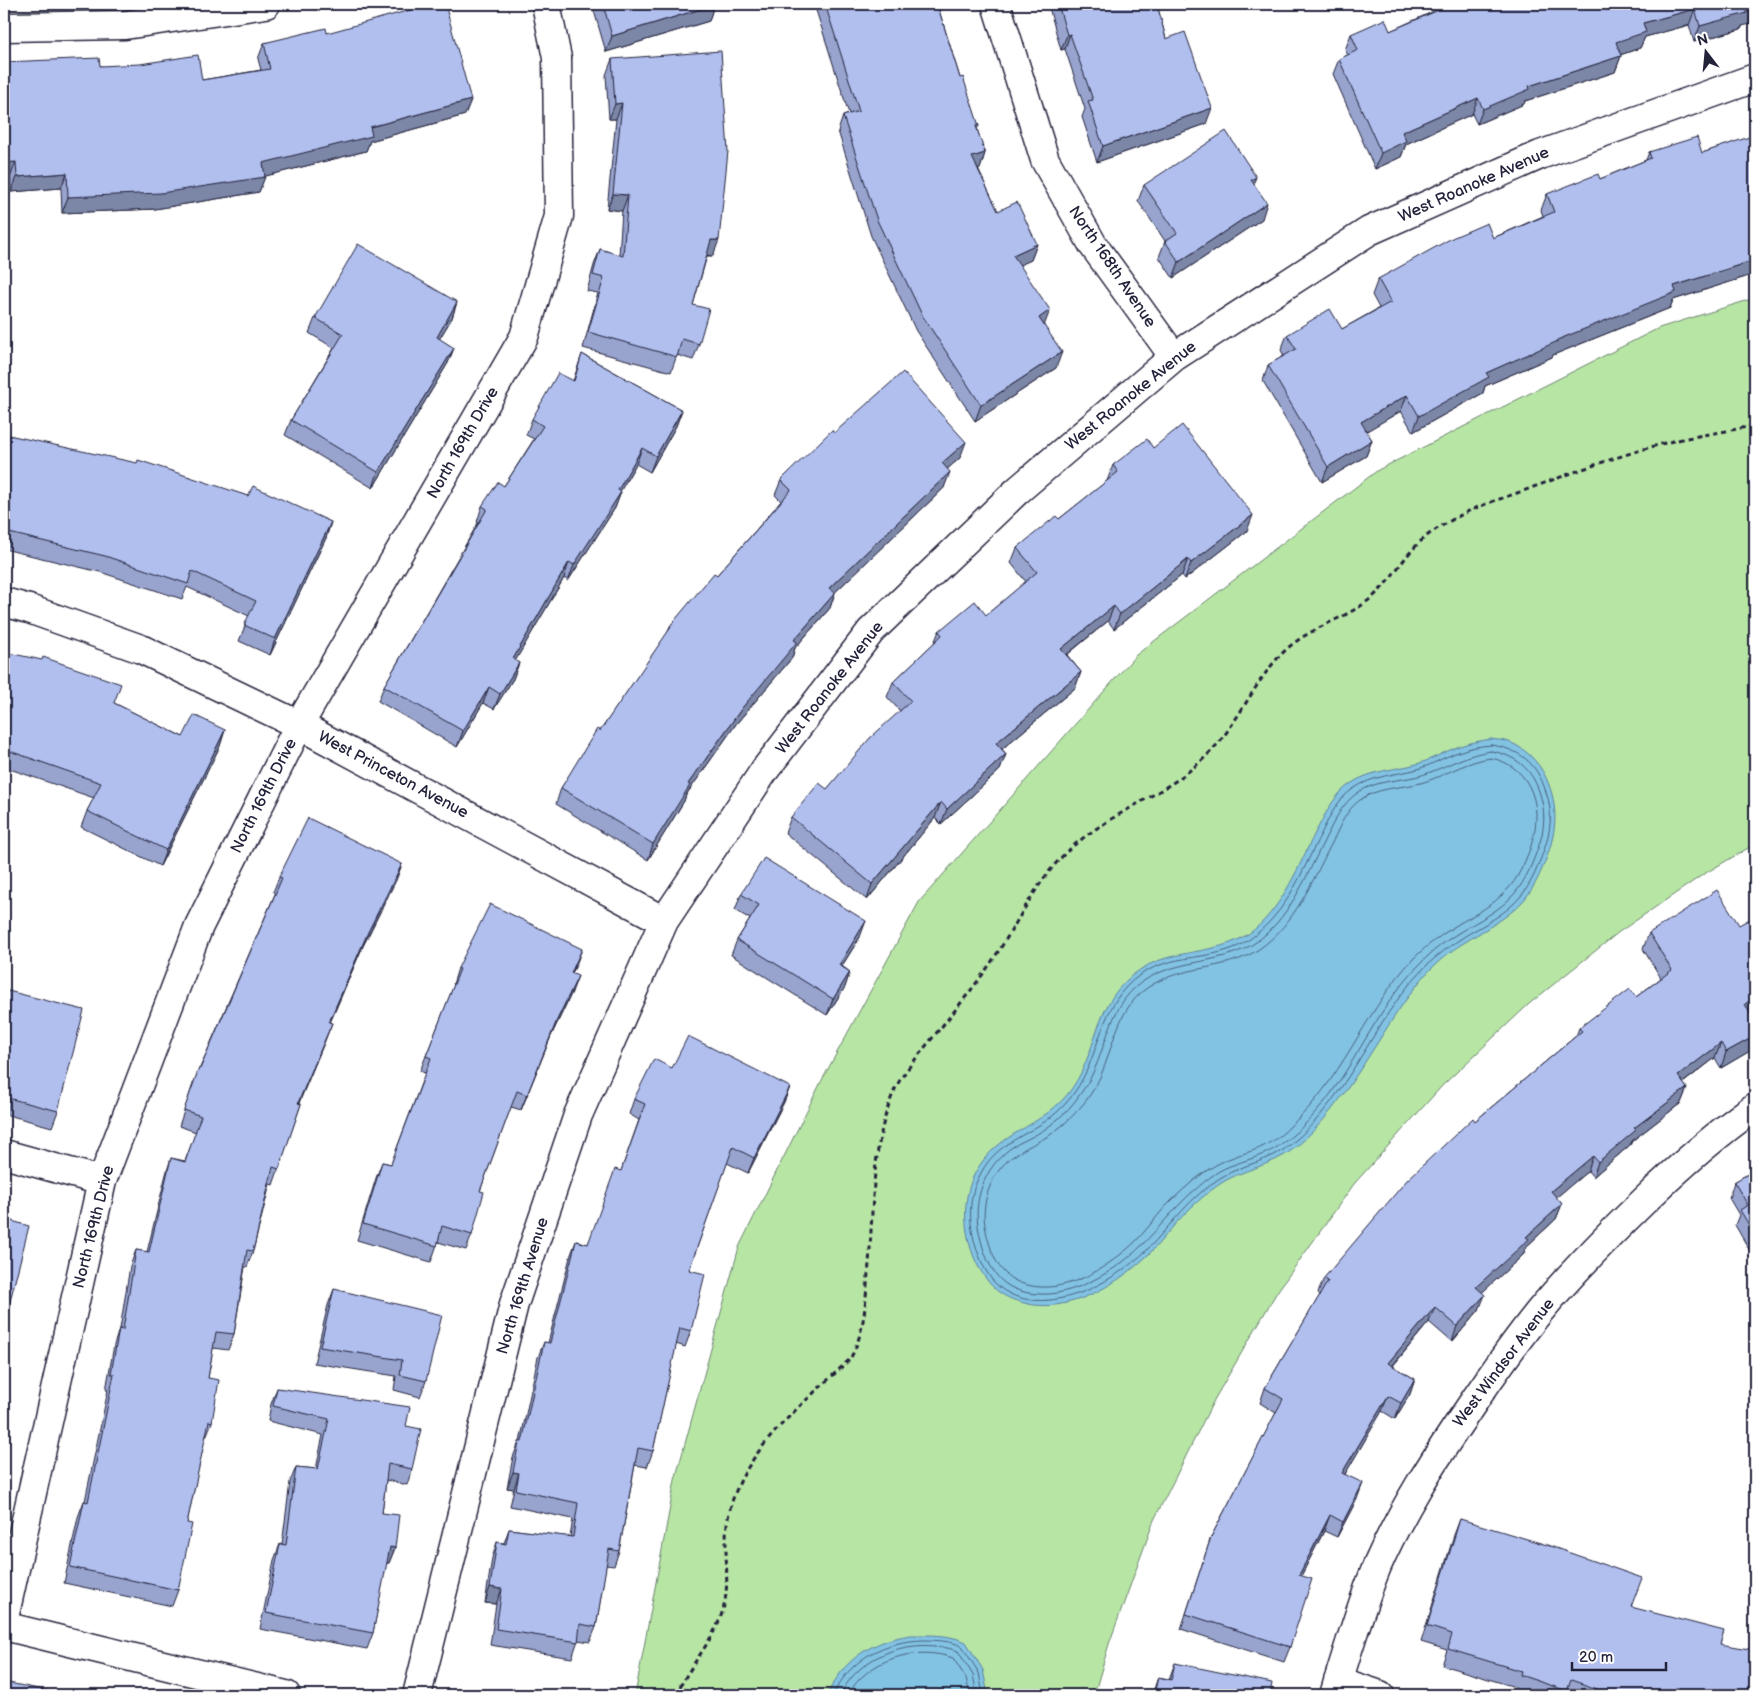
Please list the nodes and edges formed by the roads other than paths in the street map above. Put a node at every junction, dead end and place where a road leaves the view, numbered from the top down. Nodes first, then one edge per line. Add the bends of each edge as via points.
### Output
1 (266, 4) edge
2 (546, 4) edge
3 (996, 4) edge
4 (4, 28) edge
5 (1755, 78) edge
6 (1174, 357) junction
7 (4, 602) edge
8 (299, 725) junction
9 (664, 921) junction
10 (1755, 1107) edge
11 (4, 1154) edge
12 (102, 1181) junction
13 (4, 1618) edge
14 (4, 1626) edge
15 (1336, 1688) edge
16 (286, 1695) edge
17 (417, 1695) edge
18 (1380, 1695) edge

1 - 4 street via 124,25
2 - 8 street, North 169th Drive via 557,58 559,216 524,337
3 - 6 street, North 168th Avenue via 1045,160 1093,245
5 - 6 street, West Roanoke Avenue via 1540,155 1369,231
6 - 9 street, West Roanoke Avenue via 1016,491 871,631 764,771
7 - 8 street, West Princeton Avenue via 141,649
8 - 9 street, West Princeton Avenue
8 - 12 street, North 169th Drive via 199,926
9 - 17 street, North 169th Avenue via 578,1115 514,1304
10 - 15 street, West Windsor Avenue via 1663,1182 1596,1247 1498,1365 1416,1489 1393,1533 1374,1576
11 - 12 street
12 - 13 street, North 169th Drive
14 - 16 street
15 - 18 street

